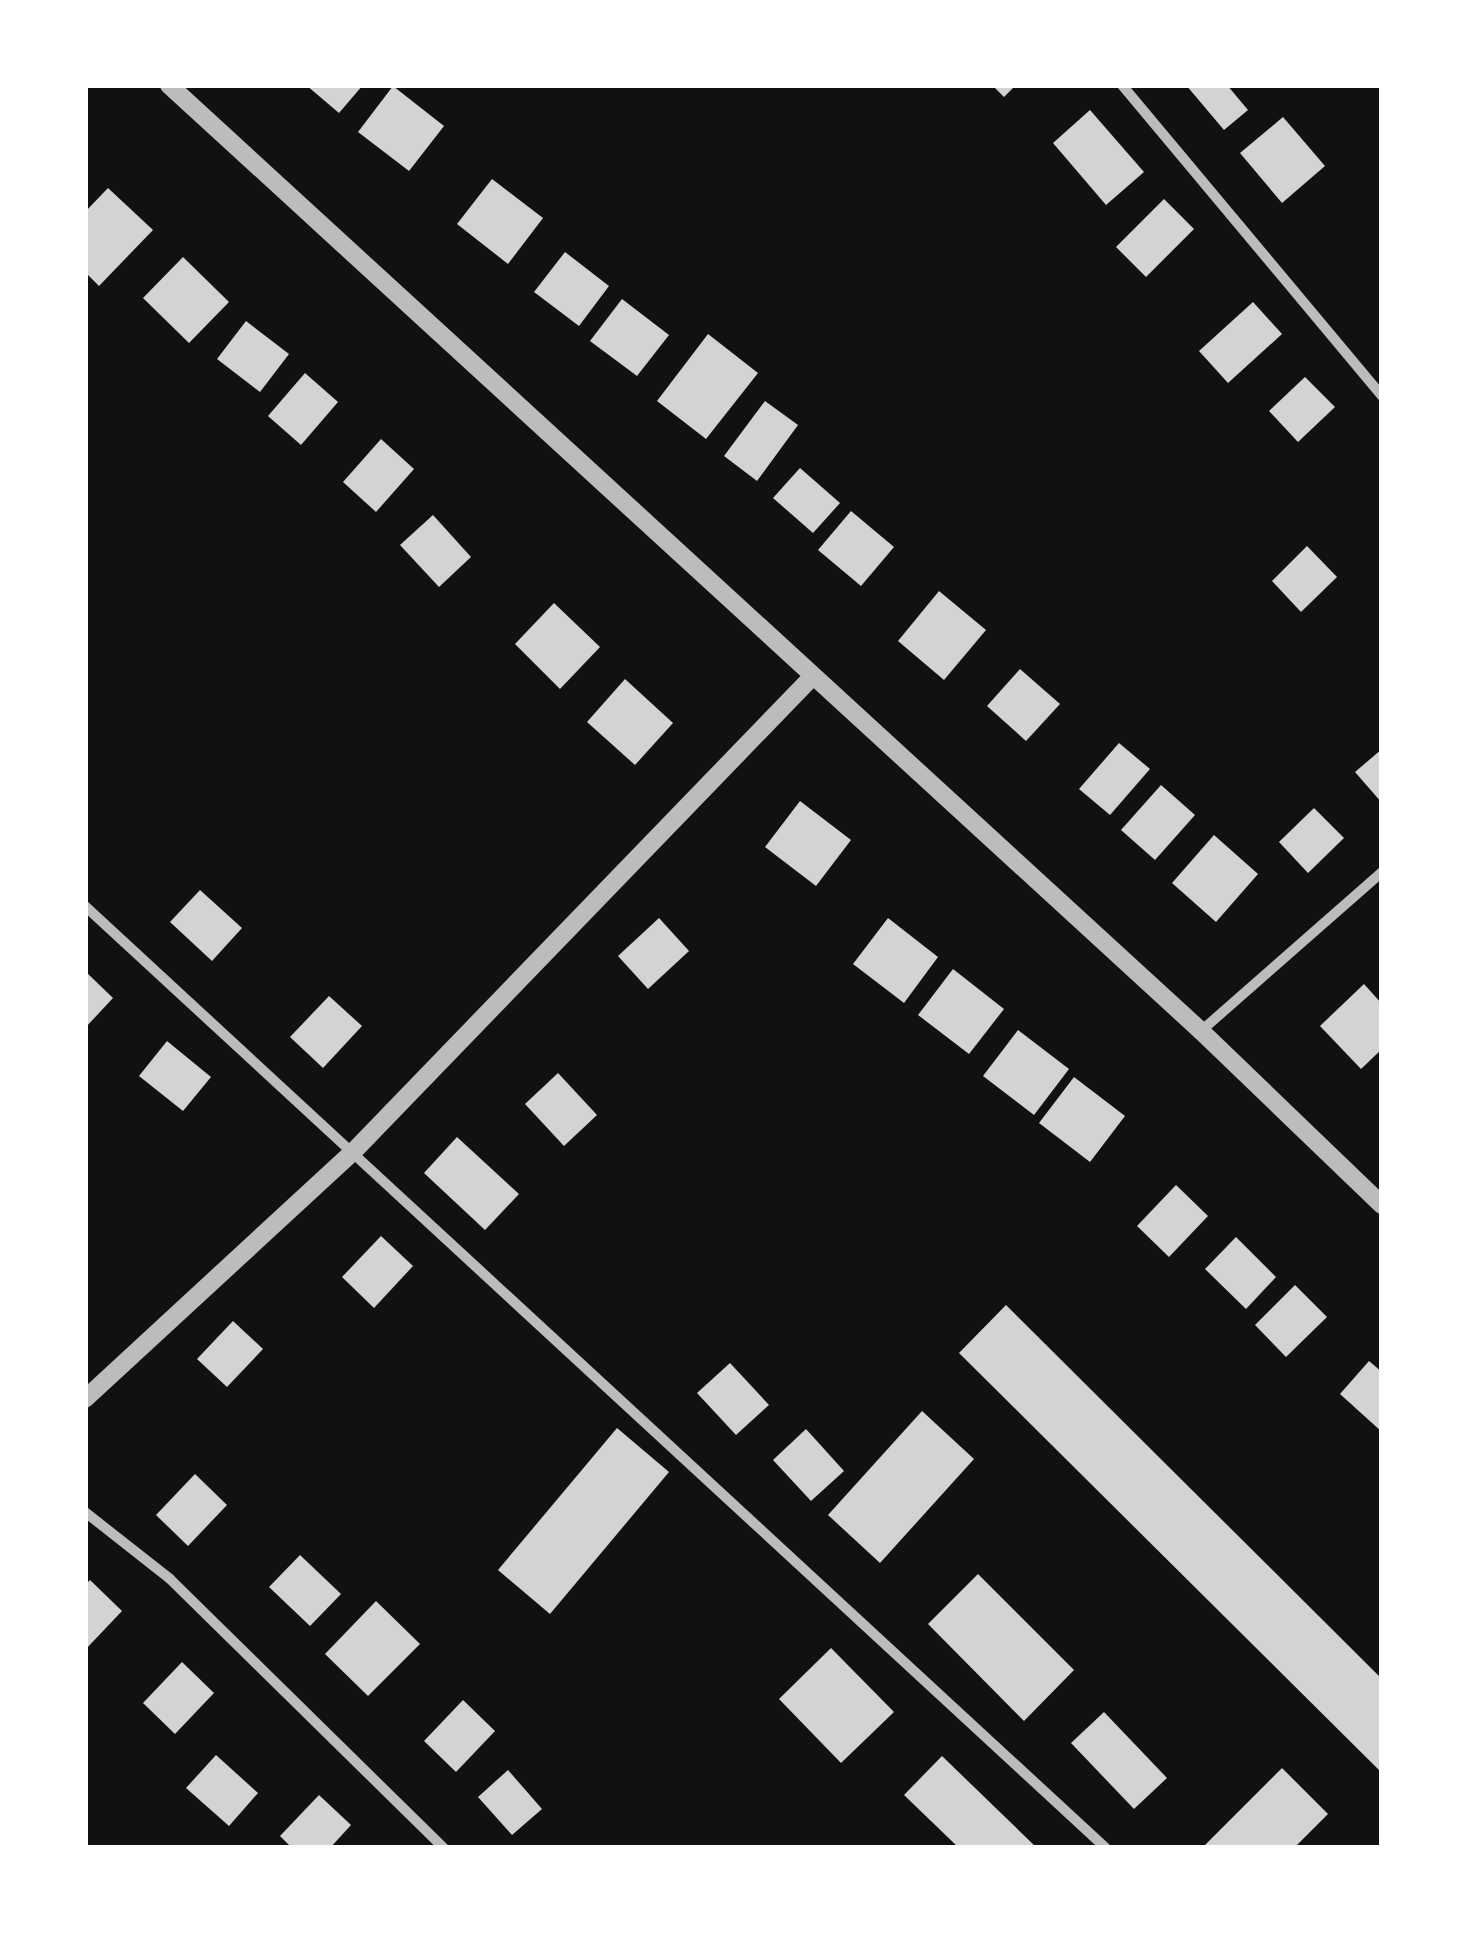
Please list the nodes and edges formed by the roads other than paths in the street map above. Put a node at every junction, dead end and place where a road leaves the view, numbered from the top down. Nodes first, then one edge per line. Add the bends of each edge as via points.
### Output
1 (169, 85) edge
2 (1122, 85) edge
3 (1382, 396) edge
4 (812, 677) junction
5 (1382, 872) edge
6 (85, 906) edge
7 (1201, 1031) junction
8 (352, 1153) junction
9 (1382, 1205) edge
10 (85, 1399) edge
11 (85, 1512) edge
12 (444, 1848) edge
13 (1106, 1848) edge

1 - 4 street
2 - 3 street
4 - 7 street
4 - 8 street
5 - 7 street
6 - 8 street
7 - 9 street
8 - 10 street
8 - 13 street
11 - 12 street via 170,1579

